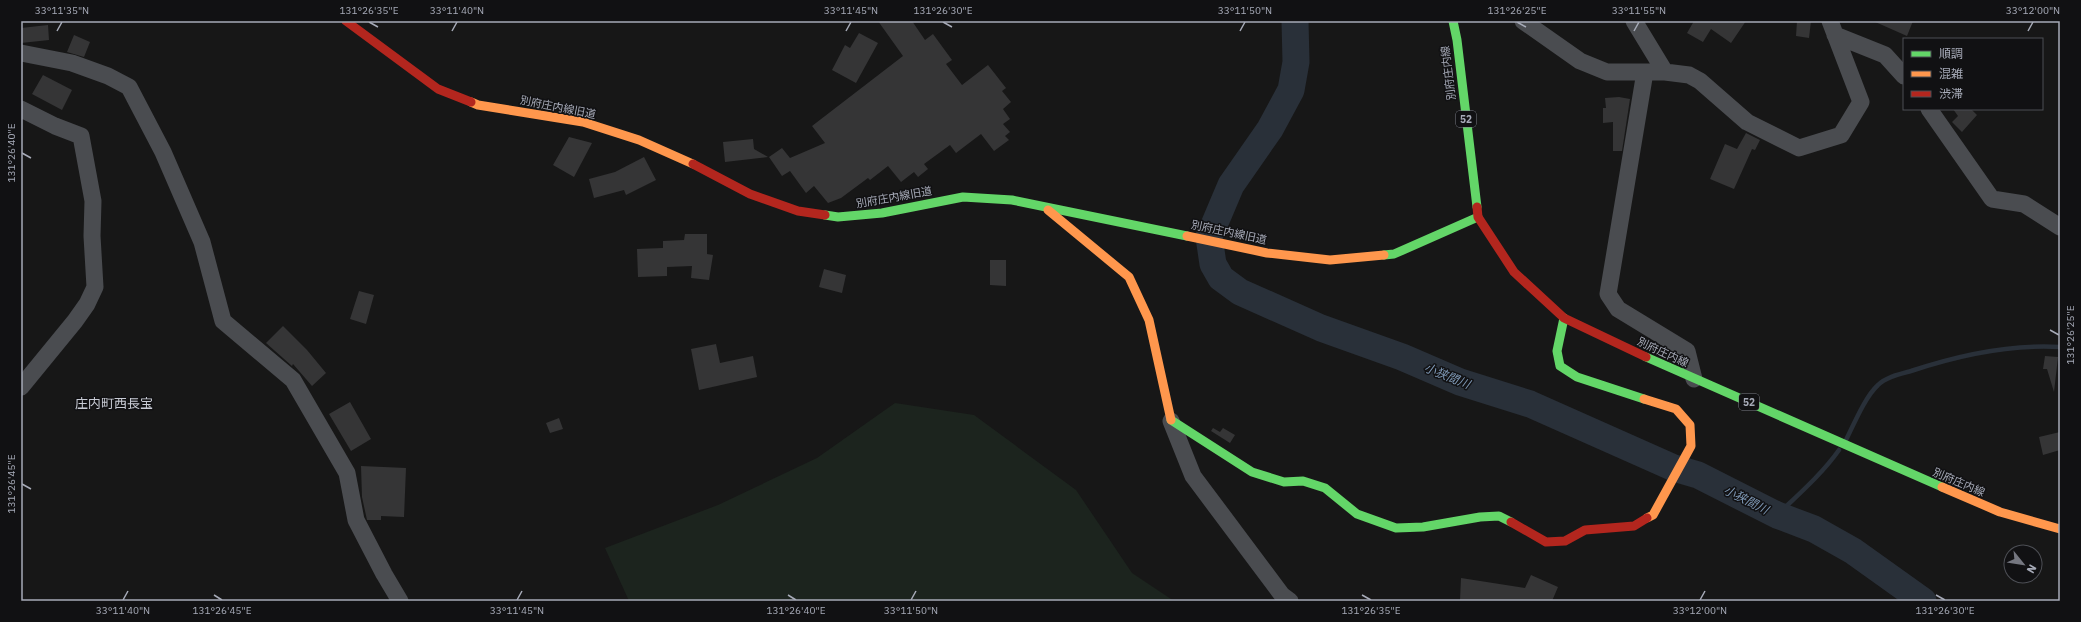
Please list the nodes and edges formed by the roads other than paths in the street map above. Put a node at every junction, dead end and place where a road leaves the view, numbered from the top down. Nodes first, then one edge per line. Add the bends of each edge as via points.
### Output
1 (346, 21) edge
2 (1452, 21) edge
3 (1522, 21) edge
4 (1634, 21) edge
5 (1833, 28) edge
6 (21, 53) edge
7 (1646, 72) junction
8 (1665, 72) junction
9 (1903, 75) edge
10 (21, 109) edge
11 (1930, 110) edge
12 (1046, 208) junction
13 (1478, 217) junction
14 (2060, 227) edge
15 (1564, 318) junction
16 (1694, 379) junction
17 (21, 387) edge
18 (1171, 421) junction
19 (2060, 529) edge
20 (400, 601) edge
21 (1290, 601) edge

1 - 12 street, 別府庄内線旧道 via 438,89 478,105 583,122 639,140 700,167 750,194 798,211 838,217 882,213 963,197 1012,200
2 - 13 street, 別府庄内線 / 52 via 1457,40
3 - 7 street via 1587,64 1607,72
4 - 8 street
5 - 8 street via 1861,102 1841,135 1799,148 1747,122 1690,75
5 - 9 street via 1885,54
6 - 20 street via 72,63 129,87 163,152 202,242 223,321 293,380 347,473 356,520
7 - 8 street
7 - 16 street via 1608,294 1618,309 1687,351
10 - 17 street via 81,136 93,200 95,287 75,321
11 - 14 street via 1992,199 2024,204
12 - 13 street, 別府庄内線旧道 via 1267,253 1330,260 1394,254
12 - 18 street via 1129,277 1149,320
13 - 15 street, 別府庄内線 / 52 via 1514,272
15 - 16 street, 別府庄内線 / 52
15 - 18 street via 1556,350 1560,366 1577,378 1676,409 1690,426 1691,446 1653,515 1634,526 1585,530 1565,541 1546,542 1499,516 1423,527 1396,528 1357,514 1325,488 1303,481 1284,482 1252,472
16 - 19 street, 別府庄内線 / 52 via 2000,512
18 - 21 street via 1193,476 1278,589

